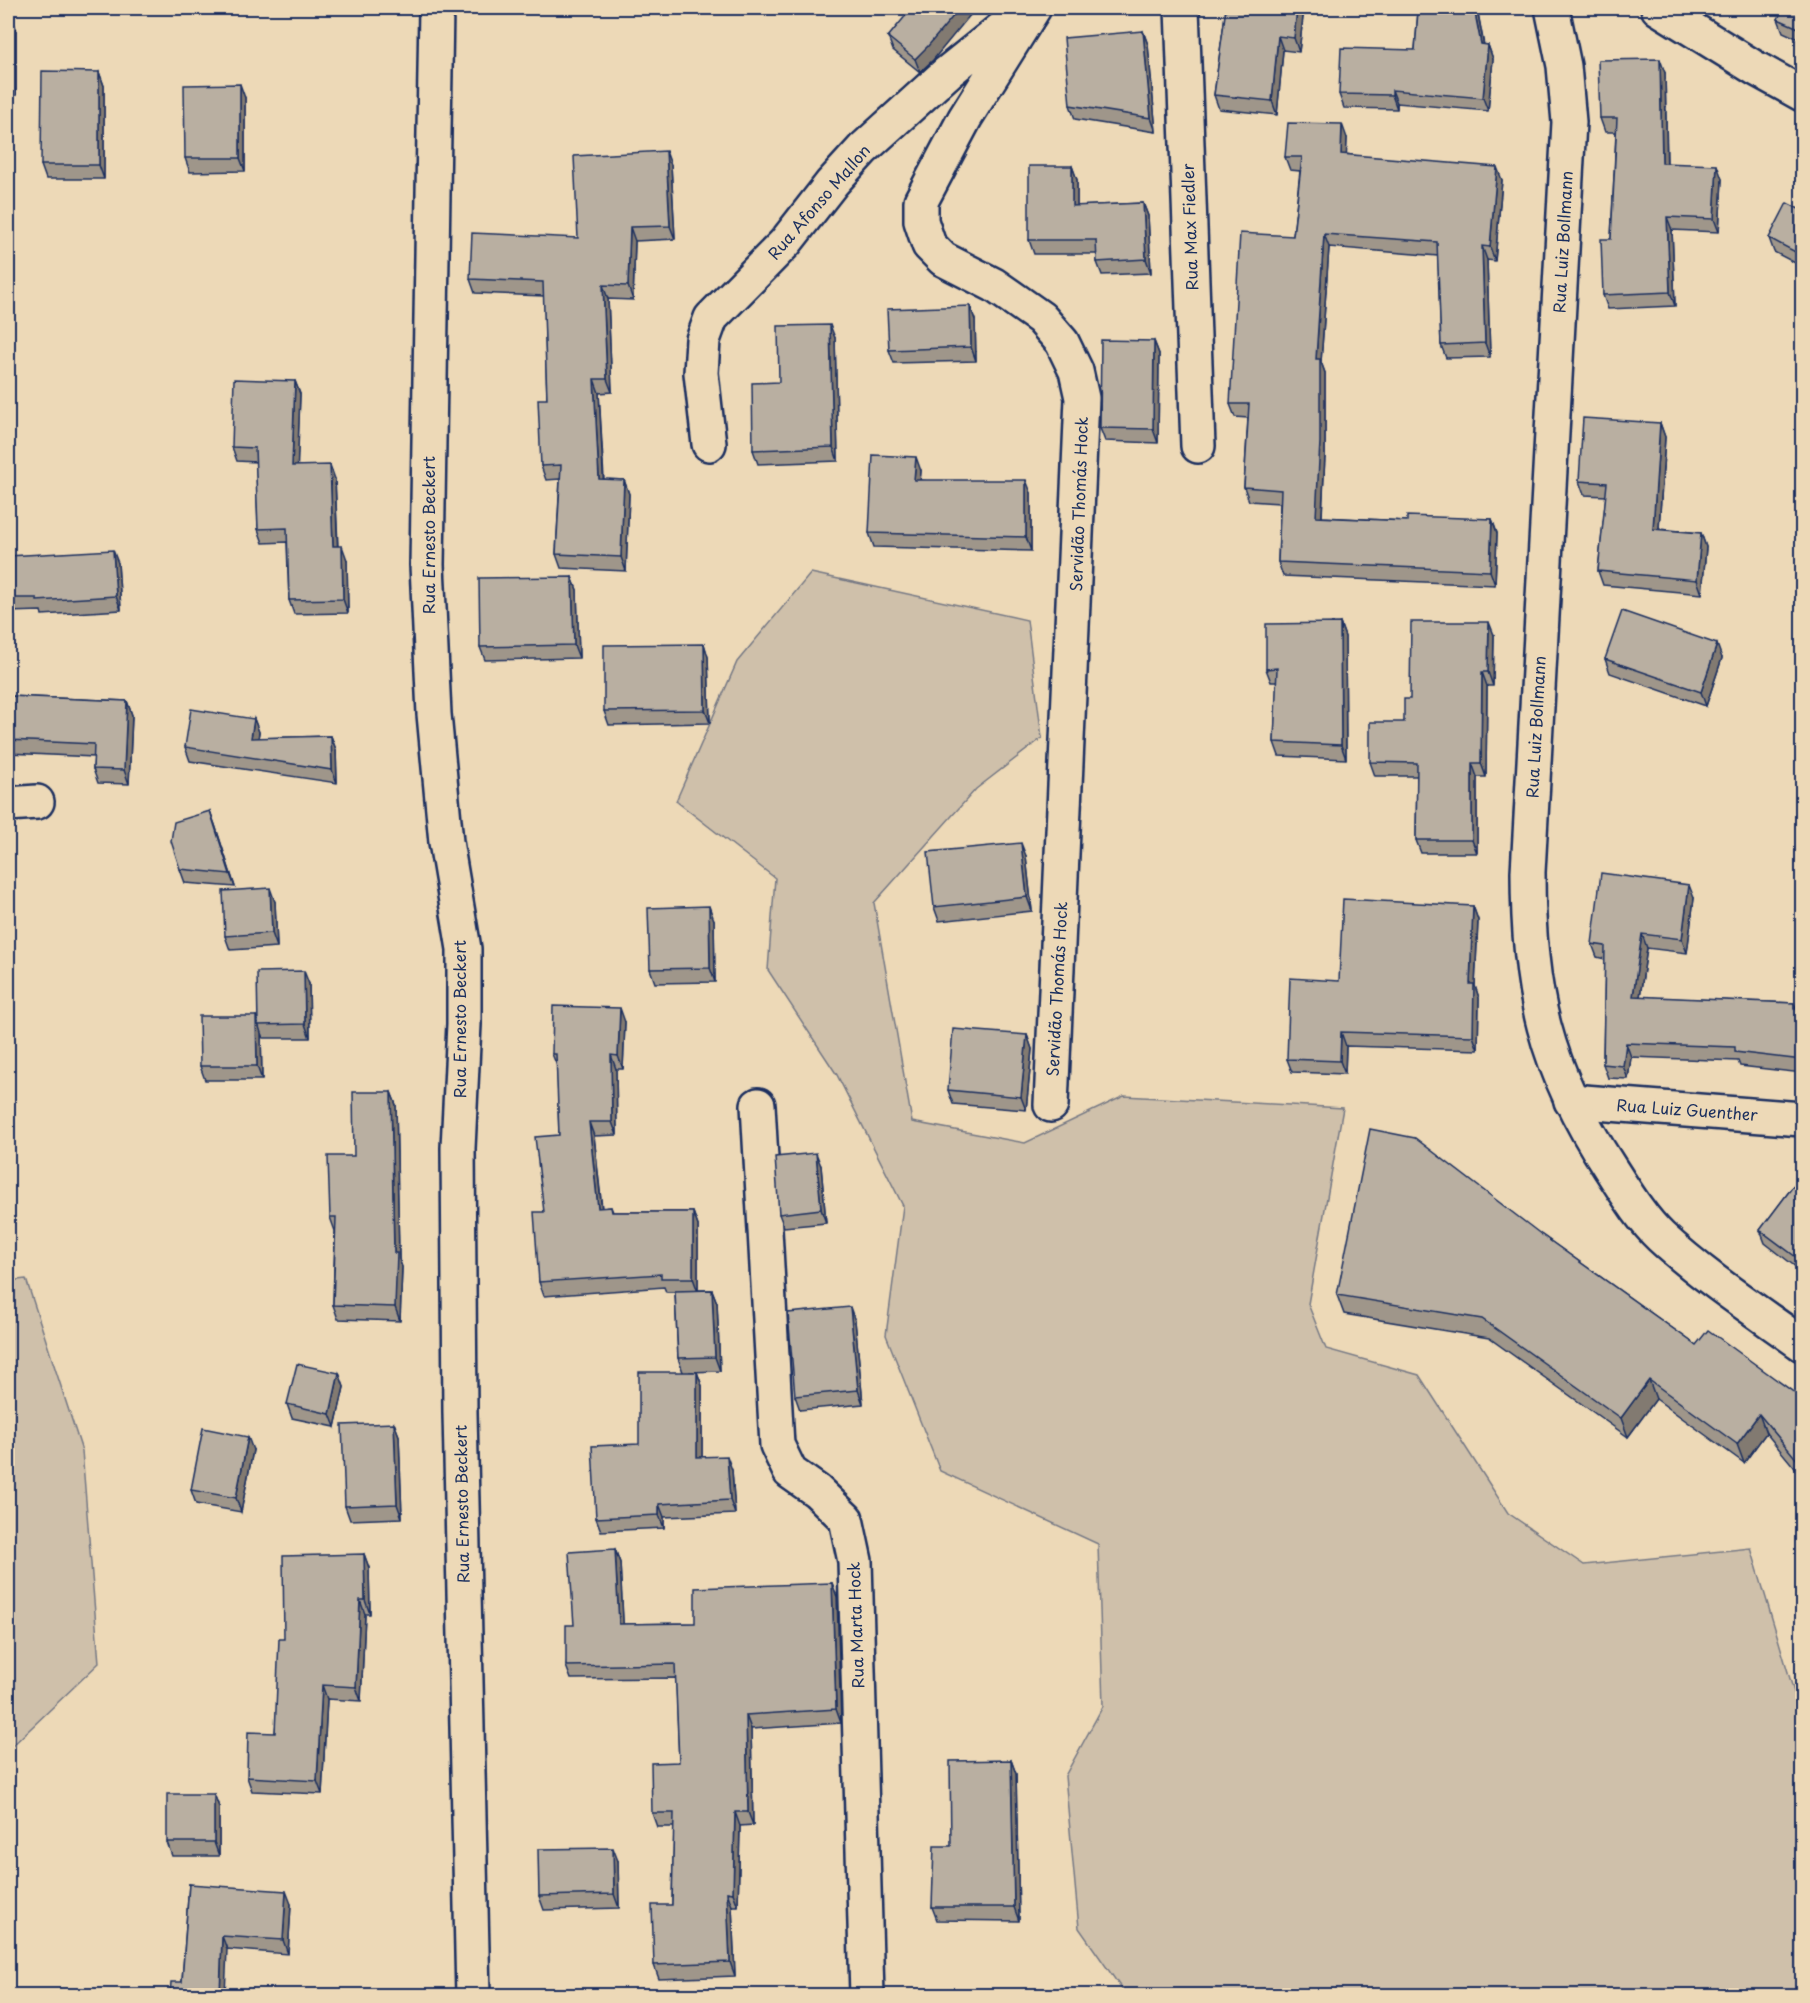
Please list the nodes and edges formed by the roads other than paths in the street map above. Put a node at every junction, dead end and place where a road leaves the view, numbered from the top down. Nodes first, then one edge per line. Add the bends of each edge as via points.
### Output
1 (436, 8) edge
2 (1029, 8) edge
3 (1034, 8) edge
4 (1182, 8) edge
5 (1552, 8) edge
6 (1658, 8) edge
7 (1803, 94) edge
8 (709, 444) dead end
9 (1198, 446) dead end
10 (1571, 1101) junction
11 (758, 1105) dead end
12 (1051, 1105) dead end
13 (1803, 1119) edge
14 (1803, 1344) edge
15 (473, 1995) edge
16 (867, 1995) edge

1 - 15 street, Rua Ernesto Beckert via 427,565 435,726 447,842 464,949 458,1148 460,1413
2 - 8 street, Rua Afonso Mallon via 948,72 870,142 785,243 711,318 703,340 701,373
3 - 12 street, Servidão Thomás Hock via 965,118 921,201 921,221 929,244 943,259 994,285 1041,318 1062,342 1076,371 1082,398
4 - 9 street, Rua Max Fiedler
5 - 10 street, Rua Luiz Bollmann via 1564,66 1569,122 1528,936 1541,1020
6 - 7 street
10 - 13 street, Rua Luiz Guenther
10 - 14 street, Rua Luiz Bollmann via 1626,1192 1660,1236
11 - 16 street, Rua Marta Hock via 777,1445 790,1472 818,1491 846,1519 855,1561

